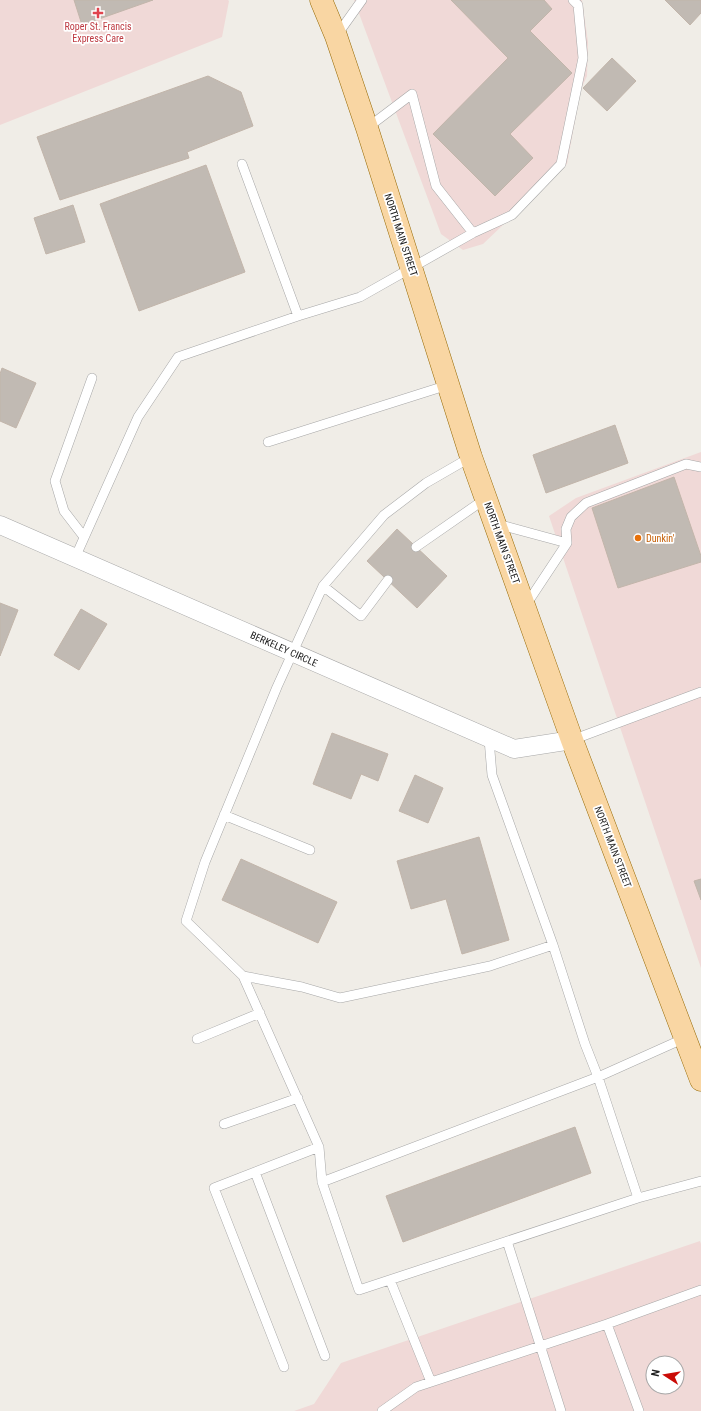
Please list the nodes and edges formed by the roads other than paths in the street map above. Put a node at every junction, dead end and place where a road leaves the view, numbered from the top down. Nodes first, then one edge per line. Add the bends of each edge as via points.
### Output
1 (321, 0) edge
2 (362, 0) edge
3 (573, 0) edge
4 (336, 36) junction
5 (368, 128) junction
6 (242, 164) dead end
7 (473, 233) junction
8 (411, 267) junction
9 (298, 316) junction
10 (92, 378) dead end
11 (448, 385) junction
12 (268, 442) dead end
13 (471, 457) junction
14 (701, 467) edge
15 (486, 499) junction
16 (495, 524) junction
17 (0, 525) edge
18 (84, 537) junction
19 (567, 543) junction
20 (416, 547) dead end
21 (75, 558) junction
22 (388, 580) dead end
23 (322, 586) junction
24 (525, 606) junction
25 (293, 653) junction
26 (701, 692) edge
27 (489, 739) junction
28 (572, 740) junction
29 (224, 814) junction
30 (310, 850) dead end
31 (553, 945) junction
32 (244, 976) junction
33 (260, 1013) junction
34 (685, 1038) junction
35 (197, 1039) dead end
36 (598, 1077) junction
37 (701, 1080) edge
38 (298, 1098) junction
39 (224, 1124) dead end
40 (320, 1147) junction
41 (255, 1172) junction
42 (701, 1181) edge
43 (322, 1182) junction
44 (638, 1198) junction
45 (507, 1241) junction
46 (390, 1280) junction
47 (701, 1290) edge
48 (607, 1324) junction
49 (540, 1346) junction
50 (324, 1356) dead end
51 (284, 1367) dead end
52 (431, 1382) junction
53 (382, 1411) edge
54 (561, 1411) edge
55 (639, 1411) edge

1 - 4 main road, NORTH MAIN STREET
2 - 4 lane
3 - 7 lane via 578,5 583,58 561,164 512,215
4 - 5 main road, NORTH MAIN STREET
5 - 7 lane via 412,94 436,186
5 - 8 main road, NORTH MAIN STREET
6 - 9 lane
7 - 8 lane
8 - 9 lane via 360,298
8 - 11 main road, NORTH MAIN STREET
9 - 18 lane via 178,357 138,417
10 - 18 lane via 55,481 64,511
11 - 12 lane
11 - 13 main road, NORTH MAIN STREET
13 - 15 main road, NORTH MAIN STREET
13 - 23 lane via 426,483 384,514
14 - 19 lane via 686,464 586,503 571,517 566,529
15 - 16 main road, NORTH MAIN STREET
15 - 20 lane
16 - 19 lane
16 - 24 main road, NORTH MAIN STREET
17 - 21 street, BERKELEY CIRCLE
18 - 21 lane
19 - 24 lane
21 - 25 street, BERKELEY CIRCLE
22 - 23 lane via 361,616
23 - 25 lane
24 - 28 main road, NORTH MAIN STREET
25 - 27 street, BERKELEY CIRCLE
25 - 29 lane
26 - 28 lane
27 - 28 street, BERKELEY CIRCLE via 514,749
27 - 31 lane via 492,775
28 - 34 main road, NORTH MAIN STREET
29 - 30 lane
29 - 32 lane via 186,921
31 - 32 lane via 490,966 340,998 302,987
31 - 36 lane
32 - 33 lane
33 - 35 lane
33 - 38 lane
34 - 36 lane
34 - 37 main road, NORTH MAIN STREET
36 - 43 lane
36 - 44 lane
38 - 39 lane
38 - 40 lane
40 - 41 lane
40 - 43 lane
41 - 50 lane
41 - 51 lane via 214,1188
42 - 44 lane
43 - 46 lane via 359,1290
44 - 45 lane
45 - 46 lane
45 - 49 lane
46 - 52 lane
47 - 48 lane
48 - 49 lane
48 - 55 lane
49 - 52 lane
49 - 54 lane
52 - 53 lane via 416,1387

